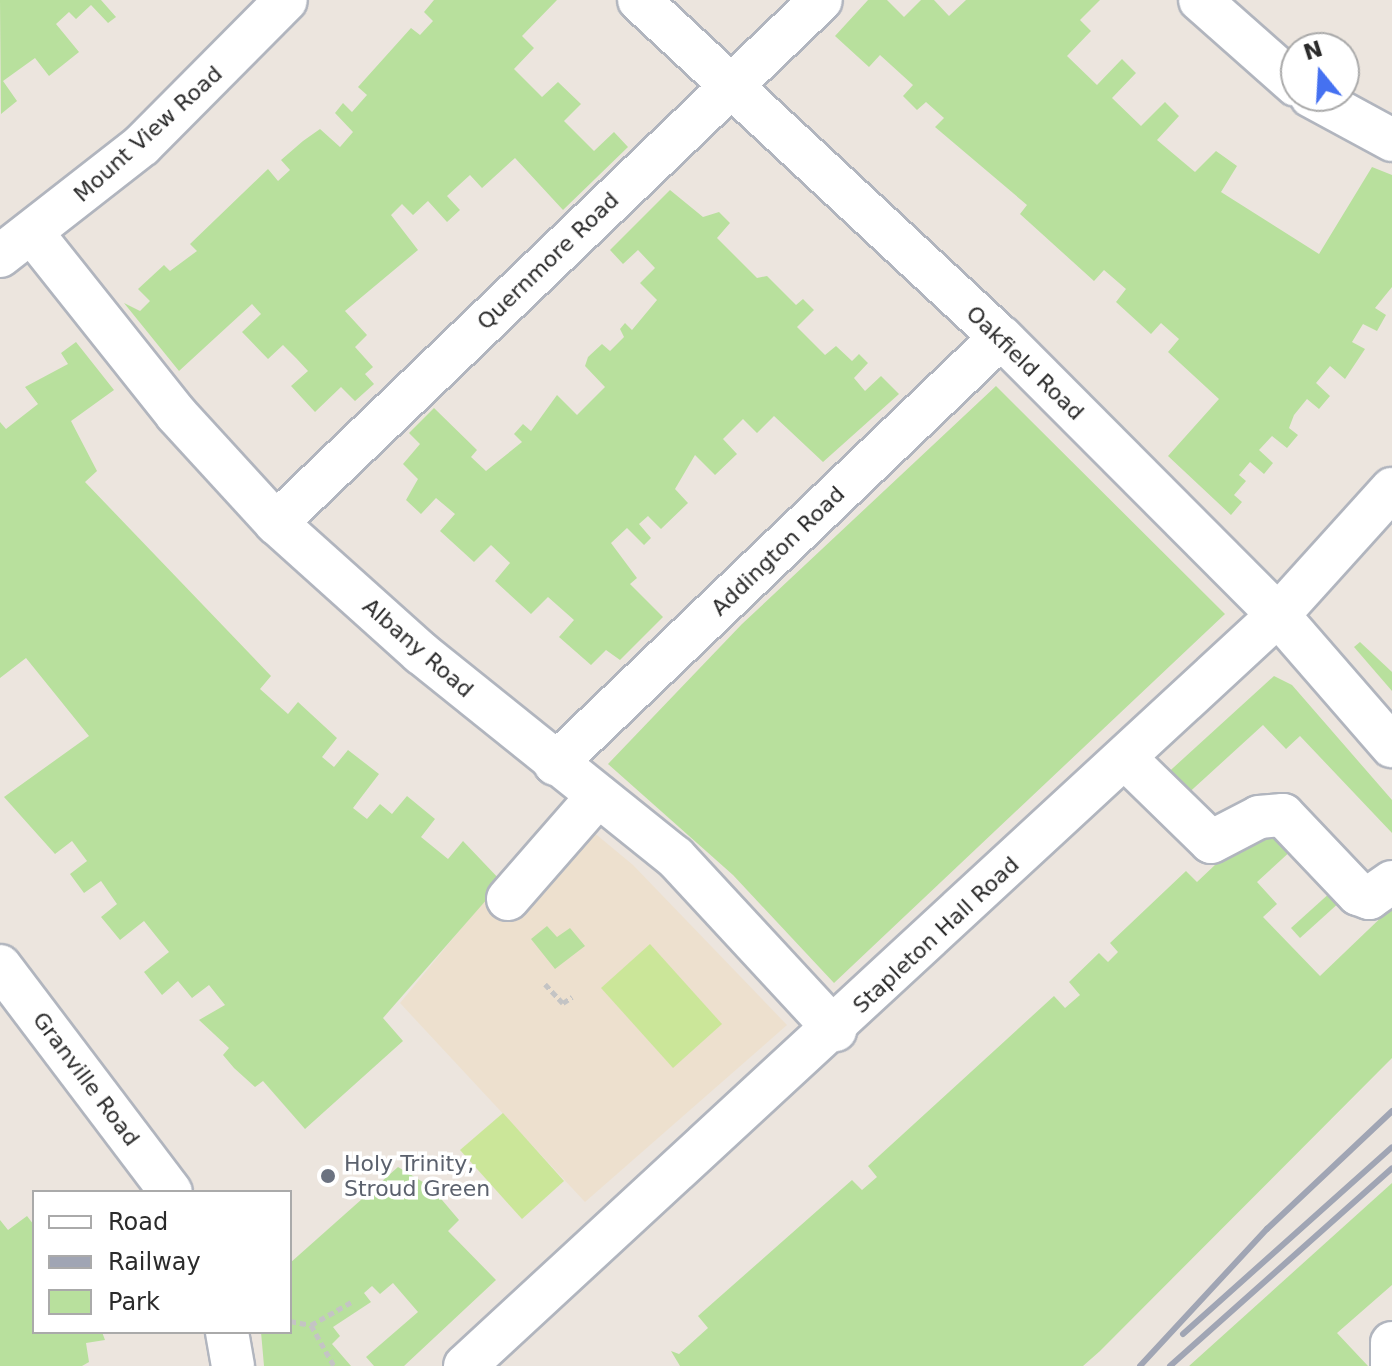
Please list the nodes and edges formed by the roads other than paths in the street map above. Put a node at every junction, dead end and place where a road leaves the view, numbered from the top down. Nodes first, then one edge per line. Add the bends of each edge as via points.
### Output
1 (286, 0) edge
2 (639, 0) edge
3 (821, 0) edge
4 (1200, 0) edge
5 (1280, 71) edge
6 (730, 85) junction
7 (1340, 112) edge
8 (1392, 140) edge
9 (16, 245) edge
10 (1001, 337) junction
11 (1392, 489) edge
12 (276, 523) junction
13 (1278, 615) junction
14 (1392, 746) edge
15 (1125, 758) junction
16 (555, 764) junction
17 (598, 796) junction
18 (1392, 882) edge
19 (508, 899) dead end
20 (0, 966) edge
21 (835, 1030) junction
22 (169, 1190) edge
23 (227, 1334) edge
24 (1392, 1343) edge
25 (468, 1365) edge
26 (233, 1366) edge
27 (1392, 1366) edge

1 - 9 street, Mount View Road via 142,145
2 - 6 street, Oakfield Road
3 - 6 street, Quernmore Road
4 - 5 street
6 - 10 street, Oakfield Road
6 - 12 street, Quernmore Road
7 - 8 street
9 - 12 street, Albany Road
10 - 13 street, Oakfield Road
10 - 16 street, Addington Road
11 - 13 street, Stapleton Hall Road
12 - 16 street, Albany Road
13 - 14 street, Oakfield Road
13 - 15 street, Stapleton Hall Road
15 - 18 street via 1211,842 1259,817 1283,815 1358,894 1369,898
15 - 21 street, Stapleton Hall Road
16 - 17 street, Albany Road
17 - 19 street
17 - 21 street, Albany Road via 675,857
20 - 22 street, Granville Road
21 - 25 street, Stapleton Hall Road
23 - 26 street
24 - 27 street

